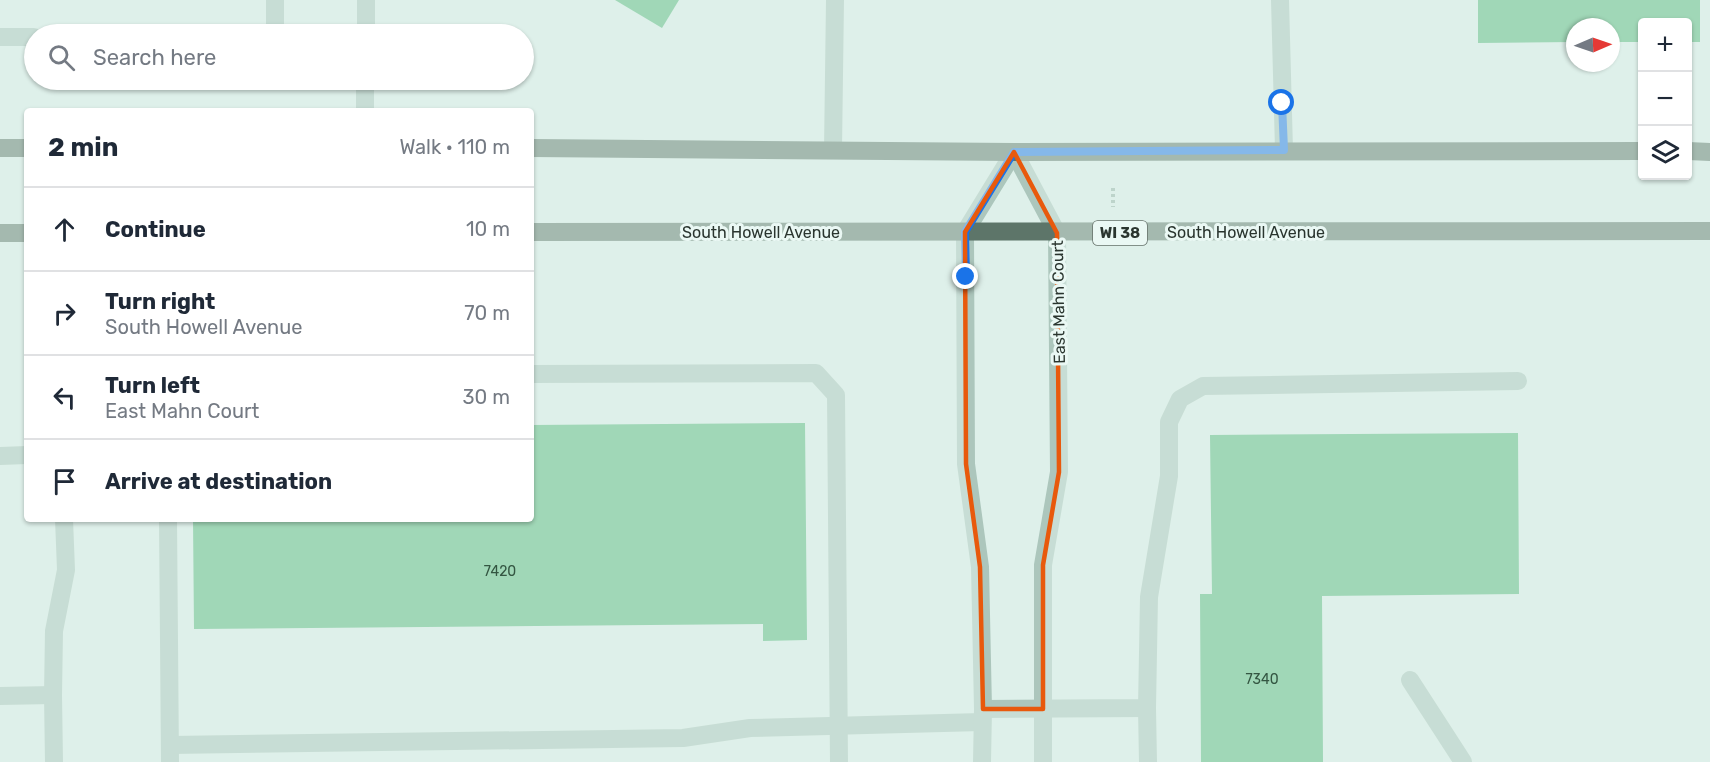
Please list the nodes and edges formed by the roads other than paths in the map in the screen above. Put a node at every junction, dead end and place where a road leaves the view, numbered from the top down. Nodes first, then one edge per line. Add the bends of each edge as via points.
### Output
1 (275, 0) edge
2 (366, 0) edge
3 (835, 0) edge
4 (1280, 0) edge
5 (275, 24) edge
6 (366, 24) edge
7 (0, 37) edge
8 (24, 37) edge
9 (365, 90) edge
10 (365, 108) edge
11 (0, 148) edge
12 (24, 148) edge
13 (534, 148) edge
14 (833, 150) junction
15 (1284, 150) junction
16 (1638, 151) edge
17 (1014, 152) junction
18 (1692, 152) edge
19 (1710, 152) edge
20 (1710, 231) edge
21 (534, 232) edge
22 (965, 232) junction
23 (0, 233) edge
24 (24, 233) edge
25 (1057, 233) junction
26 (534, 374) edge
27 (1518, 381) dead end
28 (24, 455) edge
29 (0, 456) edge
30 (64, 522) edge
31 (168, 522) edge
32 (1410, 680) dead end
33 (52, 695) junction
34 (0, 696) edge
35 (1147, 708) junction
36 (1043, 709) junction
37 (983, 715) junction
38 (838, 726) junction
39 (170, 754) edge
40 (54, 762) edge
41 (839, 762) edge
42 (982, 762) edge
43 (1043, 762) edge
44 (1148, 762) edge
45 (1463, 762) edge

1 - 5 street
2 - 6 street
3 - 14 street
4 - 15 street
7 - 8 street
9 - 10 street
11 - 12 main road
13 - 14 main road
14 - 17 main road
15 - 16 main road
15 - 17 main road
17 - 22 street
17 - 25 street, East Mahn Court
18 - 19 main road
20 - 25 main road, South Howell Avenue / WI 38
21 - 22 main road, South Howell Avenue / WI 38
22 - 25 main road, South Howell Avenue / WI 38
22 - 37 street via 966,464 980,567
23 - 24 main road
25 - 36 street, East Mahn Court via 1059,472 1043,565
26 - 38 street via 816,373 836,395
27 - 35 street via 1203,386 1180,399 1169,422 1169,476 1149,597
28 - 29 street
30 - 33 street via 66,570 54,631
31 - 39 street
32 - 45 street
33 - 34 street
33 - 40 street
35 - 36 street
35 - 44 street
36 - 37 street
36 - 43 street, East Mahn Court
37 - 38 street
37 - 42 street
38 - 39 street via 750,728 683,738
38 - 41 street

